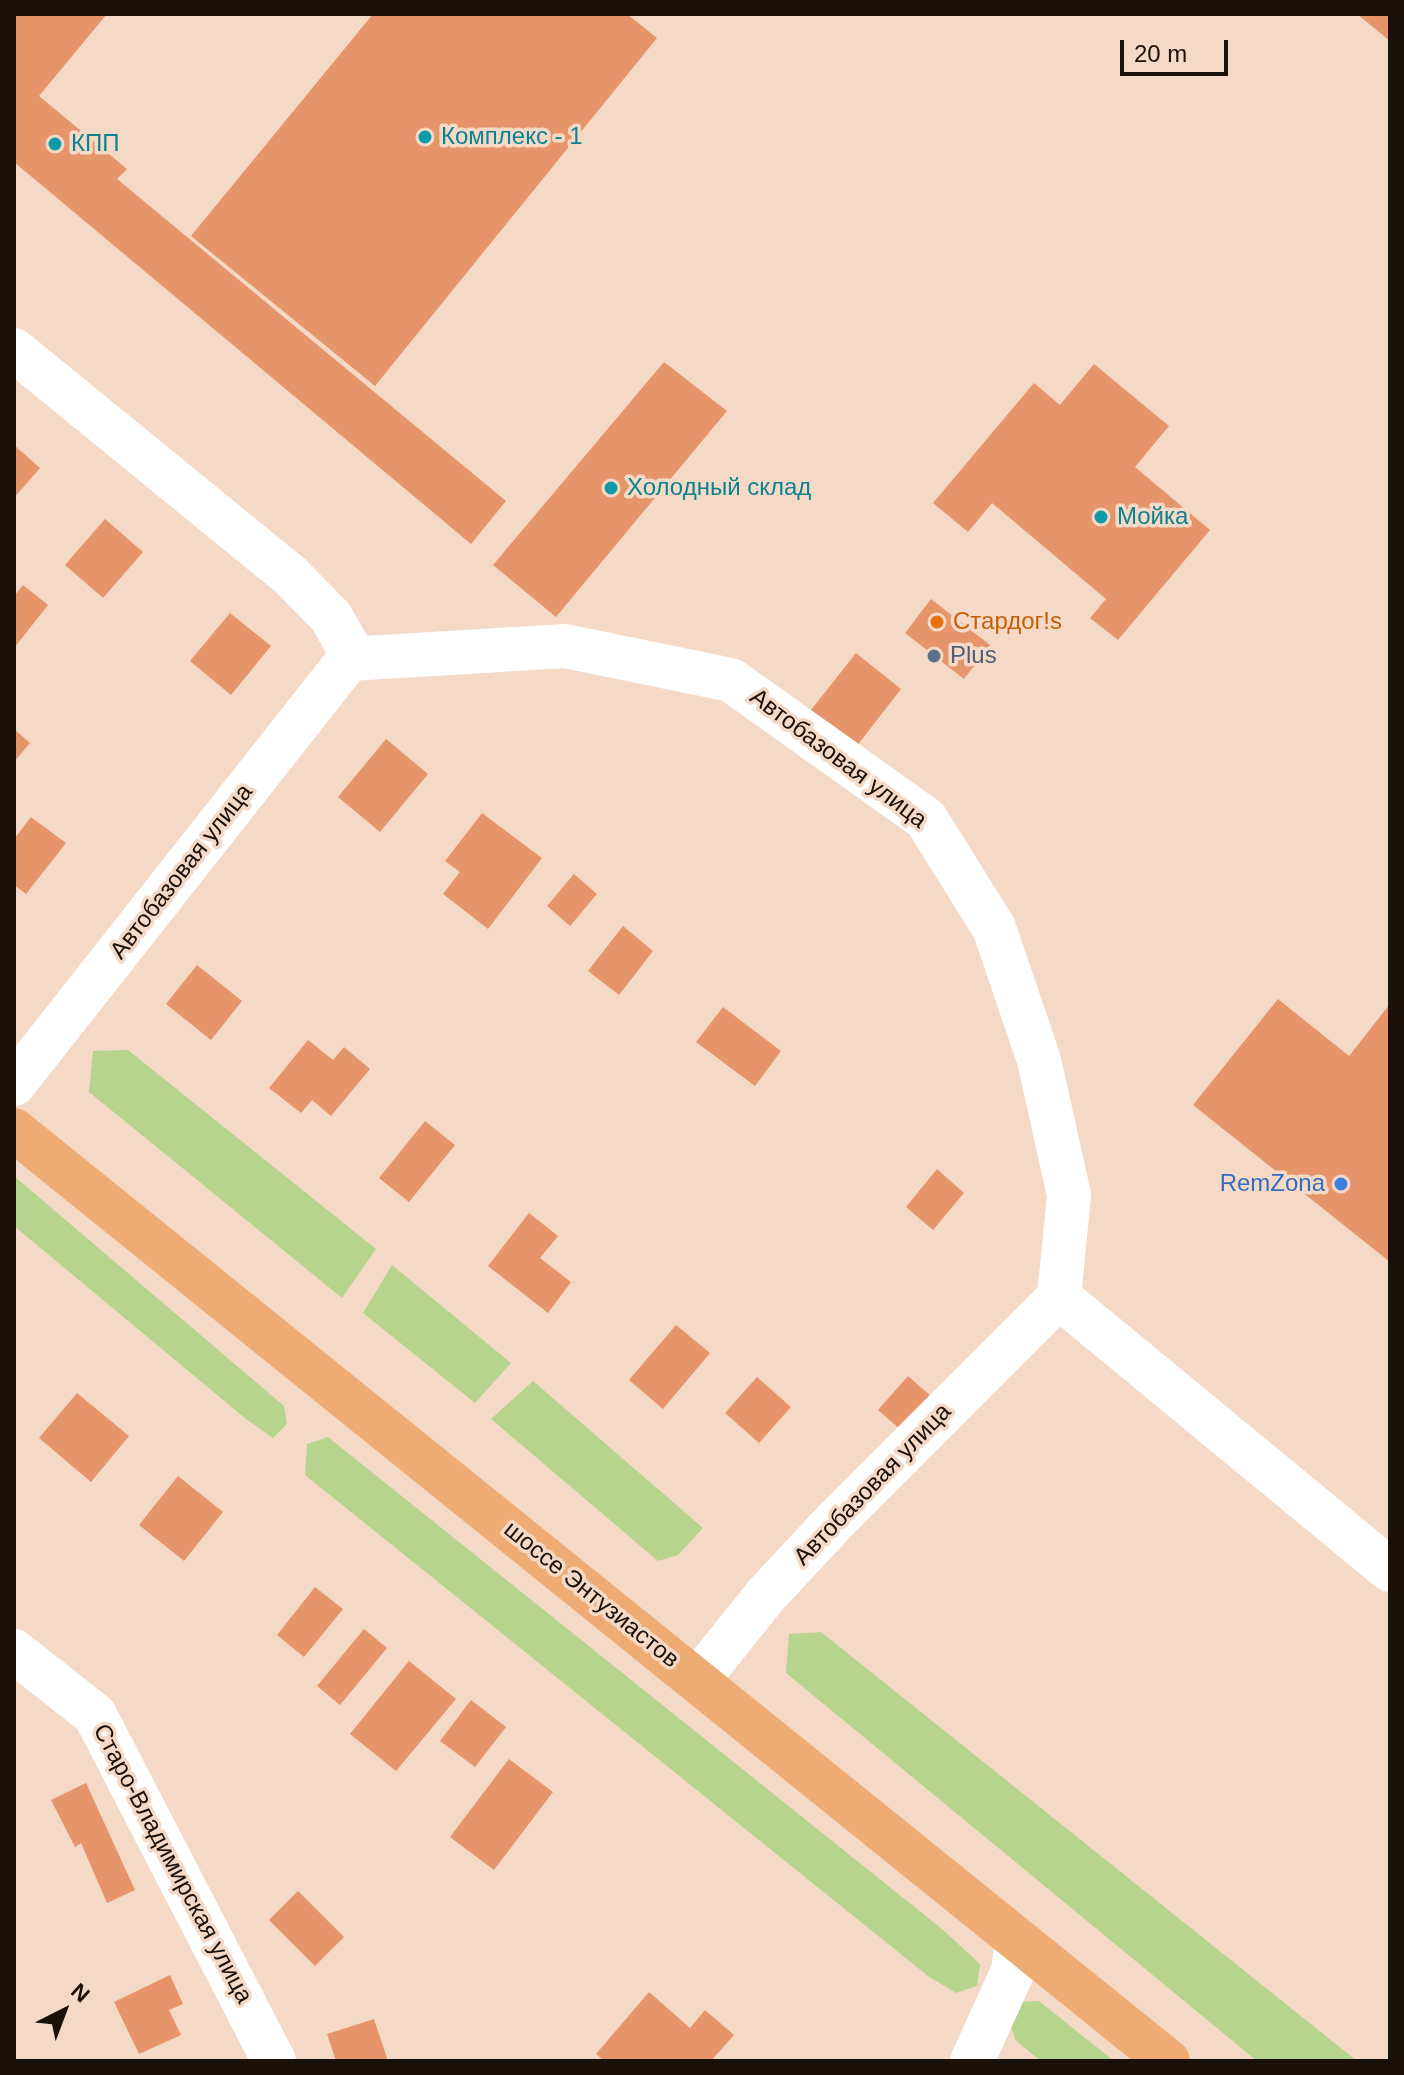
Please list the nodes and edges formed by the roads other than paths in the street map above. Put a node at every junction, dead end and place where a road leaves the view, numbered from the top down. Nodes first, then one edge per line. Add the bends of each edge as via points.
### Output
1 (14, 350) edge
2 (349, 659) junction
3 (14, 1084) edge
4 (14, 1130) edge
5 (1059, 1297) junction
6 (1390, 1570) edge
7 (14, 1651) edge
8 (697, 1681) junction
9 (1017, 1939) junction
10 (274, 2061) edge
11 (972, 2061) edge
12 (1168, 2061) edge

1 - 2 street via 291,576 331,617
2 - 3 street, Автобазовая улица
2 - 5 street, Автобазовая улица via 565,646 731,680 926,819 994,928 1039,1060 1069,1195
4 - 8 main road, шоссе Энтузиастов
5 - 6 street
5 - 8 street, Автобазовая улица via 825,1532
7 - 10 street, Старо-Владимирская улица via 95,1715
8 - 9 main road, шоссе Энтузиастов
9 - 11 street via 1013,1971
9 - 12 main road, шоссе Энтузиастов

